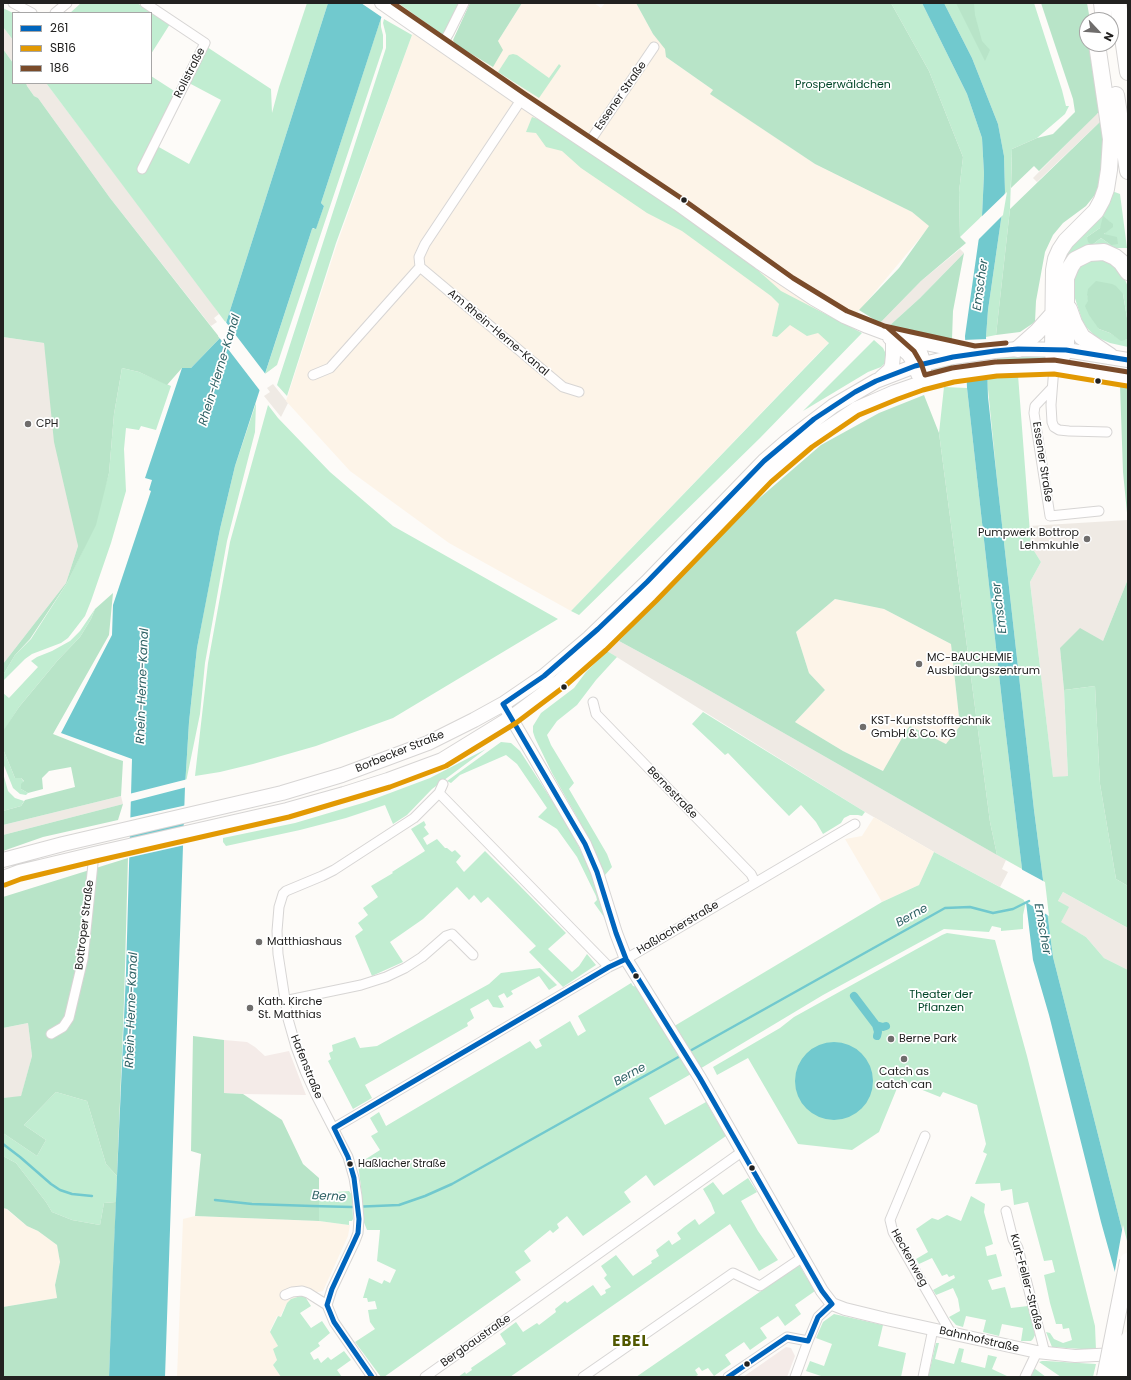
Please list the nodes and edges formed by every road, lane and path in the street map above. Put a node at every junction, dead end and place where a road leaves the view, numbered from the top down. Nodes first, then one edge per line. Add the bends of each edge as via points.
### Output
1 (13, 3) edge
2 (67, 3) edge
3 (145, 3) edge
4 (381, 3) edge
5 (464, 3) edge
6 (1118, 3) edge
7 (30, 12) edge
8 (56, 12) edge
9 (442, 45) junction
10 (654, 47) dead end
11 (1098, 52) edge
12 (1109, 52) edge
13 (1128, 72) edge
14 (521, 100) junction
15 (588, 144) junction
16 (142, 169) dead end
17 (1128, 171) edge
18 (420, 267) junction
19 (1128, 272) edge
20 (1060, 309) junction
21 (888, 337) junction
22 (911, 340) junction
23 (1018, 349) junction
24 (1059, 350) junction
25 (953, 353) junction
26 (1110, 356) junction
27 (1128, 360) edge
28 (920, 364) junction
29 (1054, 367) junction
30 (313, 375) dead end
31 (1128, 379) edge
32 (876, 381) junction
33 (921, 383) junction
34 (1052, 388) junction
35 (579, 392) dead end
36 (1107, 432) dead end
37 (1099, 511) dead end
38 (600, 637) junction
39 (593, 702) dead end
40 (503, 704) junction
41 (512, 718) junction
42 (443, 784) dead end
43 (439, 793) junction
44 (855, 824) dead end
45 (94, 854) junction
46 (3, 860) edge
47 (3, 878) edge
48 (755, 882) junction
49 (473, 955) dead end
50 (626, 959) junction
51 (609, 967) junction
52 (284, 1001) junction
53 (51, 1034) dead end
54 (334, 1128) junction
55 (925, 1136) dead end
56 (743, 1151) junction
57 (1006, 1211) dead end
58 (803, 1257) junction
59 (1128, 1261) edge
60 (285, 1295) dead end
61 (327, 1304) junction
62 (832, 1304) junction
63 (933, 1329) junction
64 (951, 1333) junction
65 (808, 1341) junction
66 (1127, 1349) edge
67 (1041, 1353) junction
68 (372, 1377) edge
69 (425, 1377) edge
70 (583, 1377) edge
71 (728, 1377) edge
72 (796, 1377) edge
73 (923, 1377) edge
74 (1025, 1377) edge
75 (1105, 1377) edge
76 (1120, 1377) edge

1 - 7 street
2 - 8 street
3 - 16 street, Rollstraße via 205,42
4 - 9 street
5 - 9 street
6 - 13 highway
9 - 14 street
10 - 15 street, Essener Straße
11 - 20 highway via 1111,139 1111,156 1102,200 1096,211 1060,250 1054,270
12 - 17 highway
14 - 15 street
14 - 18 street via 425,244 420,257
15 - 21 street via 802,292 844,317
18 - 30 street via 330,368
18 - 35 street, Am Rhein-Herne-Kanal via 559,384
19 - 20 highway via 1121,262 1110,254 1093,252 1082,256 1075,260 1068,270
20 - 23 highway
20 - 24 highway
20 - 26 highway via 1074,323 1082,337
21 - 22 street
21 - 28 street
21 - 32 main road via 893,356 892,365 890,370
22 - 25 main road
22 - 28 street via 921,352
23 - 24 main road
23 - 25 main road
24 - 26 main road
24 - 29 highway
25 - 28 main road
26 - 27 main road
28 - 32 main road, Borbecker Straße
28 - 33 street via 925,374
29 - 31 main road
29 - 33 main road via 996,368
29 - 34 street, Essener Straße
32 - 38 main road, Borbecker Straße via 814,419 764,461 646,582
33 - 38 main road, Borbecker Straße via 856,409 808,441 761,482 651,596
34 - 36 street, Essener Straße via 1050,405 1054,427 1069,431
34 - 37 street, Essener Straße via 1035,406 1034,413 1050,516
38 - 40 main road, Borbecker Straße
38 - 41 main road, Borbecker Straße via 560,681
39 - 48 street, Bernestraße via 596,714 751,874
40 - 41 street
40 - 46 main road, Borbecker Straße via 428,743 342,776 282,793
41 - 45 main road, Borbecker Straße via 442,760 412,772 287,810
41 - 50 street via 585,844
42 - 43 street, Hafenstraße
43 - 51 street
43 - 52 street, Hafenstraße via 414,818 334,870 283,894 277,931
44 - 48 street, Haßlacherstraße
45 - 47 main road
45 - 53 street, Bottroper Straße via 83,959 69,1018 63,1028
48 - 50 street, Haßlacherstraße
49 - 52 street via 452,934 446,936 422,957 386,977 361,985
50 - 51 street, Haßlacherstraße
50 - 56 street
51 - 54 street, Haßlacherstraße
52 - 54 street, Hafenstraße via 296,1048 316,1095
54 - 61 street, Hafenstraße via 350,1161 359,1219 356,1241
55 - 64 street, Heckenweg via 890,1220 893,1232
56 - 58 street
56 - 69 street, Bergbaustraße
57 - 67 street, Kurt-Feller-Straße via 1018,1248
58 - 62 street
58 - 70 street via 760,1286 733,1273
59 - 75 highway, bridge
60 - 61 street via 308,1292
61 - 68 street via 334,1322
62 - 63 street, Bahnhofstraße
62 - 65 street via 818,1317
63 - 64 street, Bahnhofstraße
63 - 73 street
64 - 67 street, Bahnhofstraße
65 - 71 street via 787,1337
65 - 72 street
66 - 67 street, Bahnhofstraße via 1075,1356
66 - 76 highway, bridge
67 - 74 street

